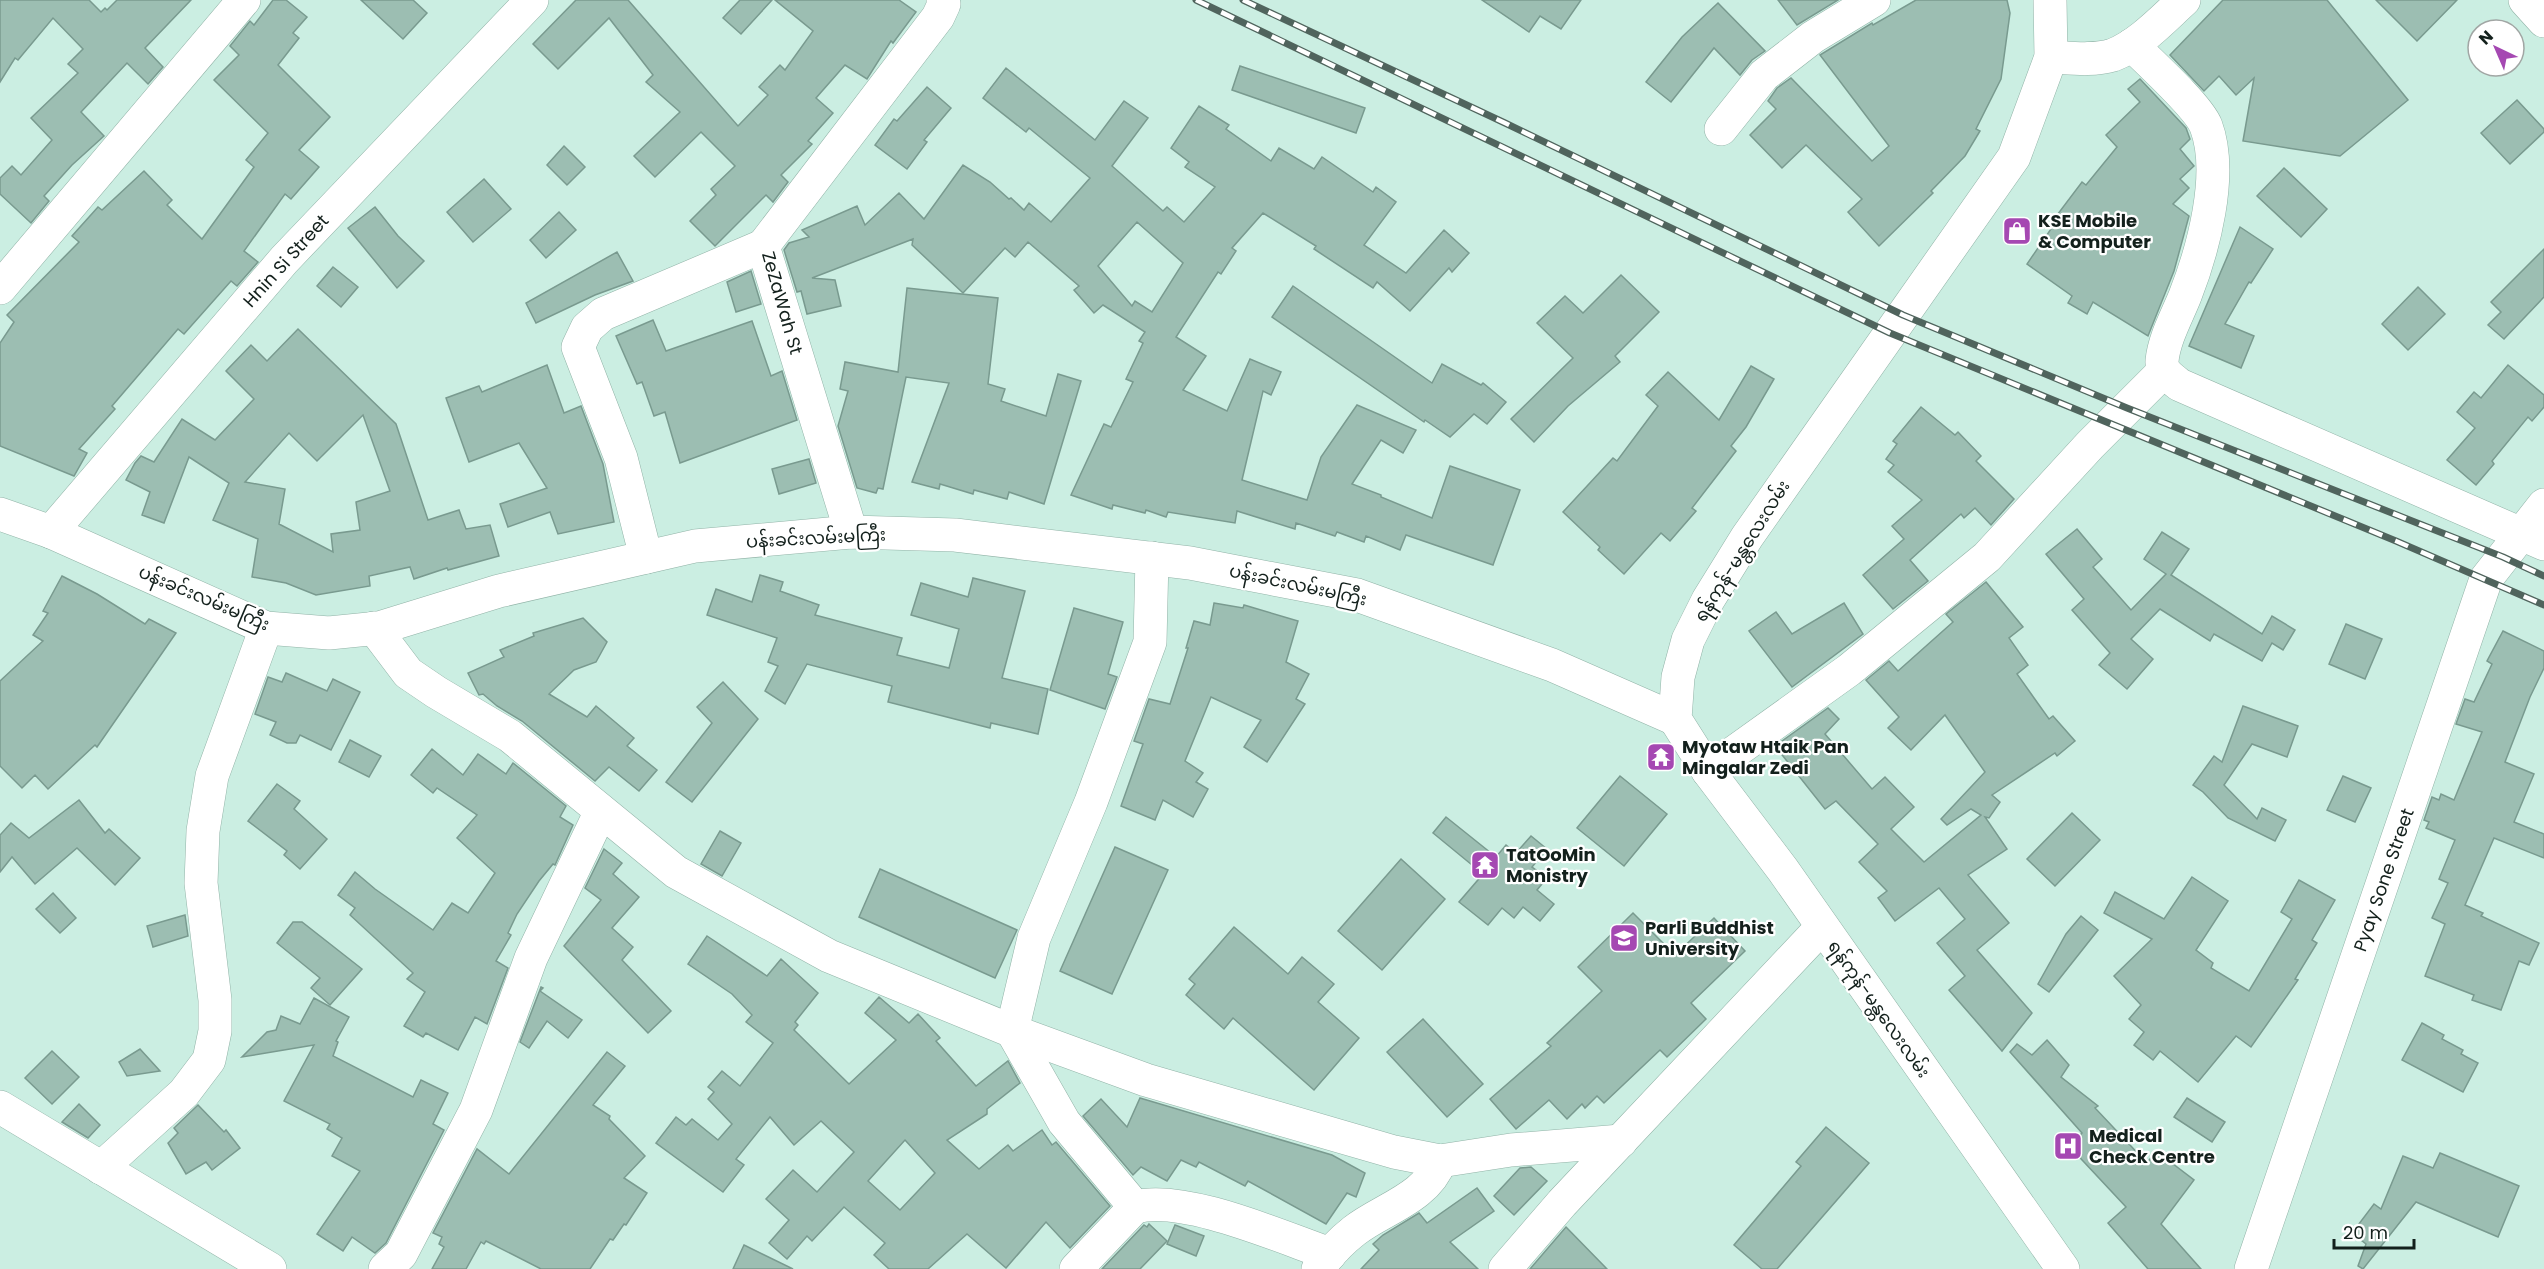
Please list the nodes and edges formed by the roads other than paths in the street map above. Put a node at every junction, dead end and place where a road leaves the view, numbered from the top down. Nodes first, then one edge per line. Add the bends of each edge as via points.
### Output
1 (244, 0) edge
2 (532, 0) edge
3 (1874, 0) edge
4 (2050, 0) edge
5 (2184, 0) edge
6 (2525, 0) edge
7 (941, 9) edge
8 (2544, 21) edge
9 (2132, 45) junction
10 (2051, 57) junction
11 (1721, 129) dead end
12 (763, 246) junction
13 (0, 288) edge
14 (2164, 371) junction
15 (2544, 505) edge
16 (0, 514) edge
17 (51, 532) junction
18 (851, 532) junction
19 (2533, 539) edge
20 (646, 558) junction
21 (1152, 558) junction
22 (266, 628) junction
23 (374, 628) junction
24 (1675, 719) junction
25 (1708, 771) junction
26 (601, 812) junction
27 (1822, 927) junction
28 (1012, 1031) junction
29 (0, 1107) edge
30 (1621, 1141) junction
31 (1440, 1161) junction
32 (101, 1168) junction
33 (1135, 1207) junction
34 (1324, 1261) edge
35 (270, 1269) edge
36 (385, 1269) edge
37 (1076, 1269) edge
38 (1505, 1269) edge
39 (2062, 1269) edge
40 (2251, 1269) edge

1 - 13 street
2 - 17 street, Hnin Si Street via 284,260
3 - 11 street via 1813,37 1764,75
4 - 10 street, ရန်ကုန်-မန္တလေးလမ်း
5 - 9 street
6 - 8 street
7 - 12 street, ZeZaWah St
9 - 10 street via 2111,55 2086,59
9 - 14 street via 2205,124 2212,154 2210,201 2195,270 2168,339 2162,362
10 - 24 street, ရန်ကုန်-မန္တလေးလမ်း via 2014,157 1747,537 1708,600 1688,640 1678,677
12 - 18 street, ZeZaWah St
12 - 20 street via 603,314 587,328 578,346 621,458
14 - 19 street via 2180,385
14 - 25 street via 1987,557 1848,670
15 - 19 street, Pyay Sone Street
16 - 17 street, ပန်းခင်းလမ်းမကြီး
17 - 22 street, ပန်းခင်းလမ်းမကြီး
18 - 20 street, ပန်းခင်းလမ်းမကြီး via 695,546
18 - 21 street, ပန်းခင်းလမ်းမကြီး via 955,535
19 - 40 street, Pyay Sone Street via 2486,579
20 - 23 street, ပန်းခင်းလမ်းမကြီး via 499,591
21 - 24 street, ပန်းခင်းလမ်းမကြီး via 1357,595 1552,665
21 - 28 street via 1150,642 1091,802 1034,938
22 - 23 street, ပန်းခင်းလမ်းမကြီး via 329,633
22 - 32 street via 212,776 203,831 201,883 215,1000 215,1031 209,1060 184,1093
23 - 26 street via 408,673 510,736
24 - 25 street, ရန်ကုန်-မန္တလေးလမ်း
25 - 27 street, ရန်ကုန်-မန္တလေးလမ်း
26 - 28 street via 676,872 829,956
26 - 36 street via 531,958 476,1110 401,1254
27 - 30 street
27 - 39 street, ရန်ကုန်-မန္တလေးလမ်း
28 - 31 street via 1146,1080 1394,1152
28 - 33 street via 1064,1122
29 - 32 street
30 - 31 street via 1512,1150
30 - 38 street
31 - 34 street via 1435,1174 1422,1188 1352,1232
32 - 35 street
33 - 34 street via 1161,1204 1201,1210
33 - 37 street

